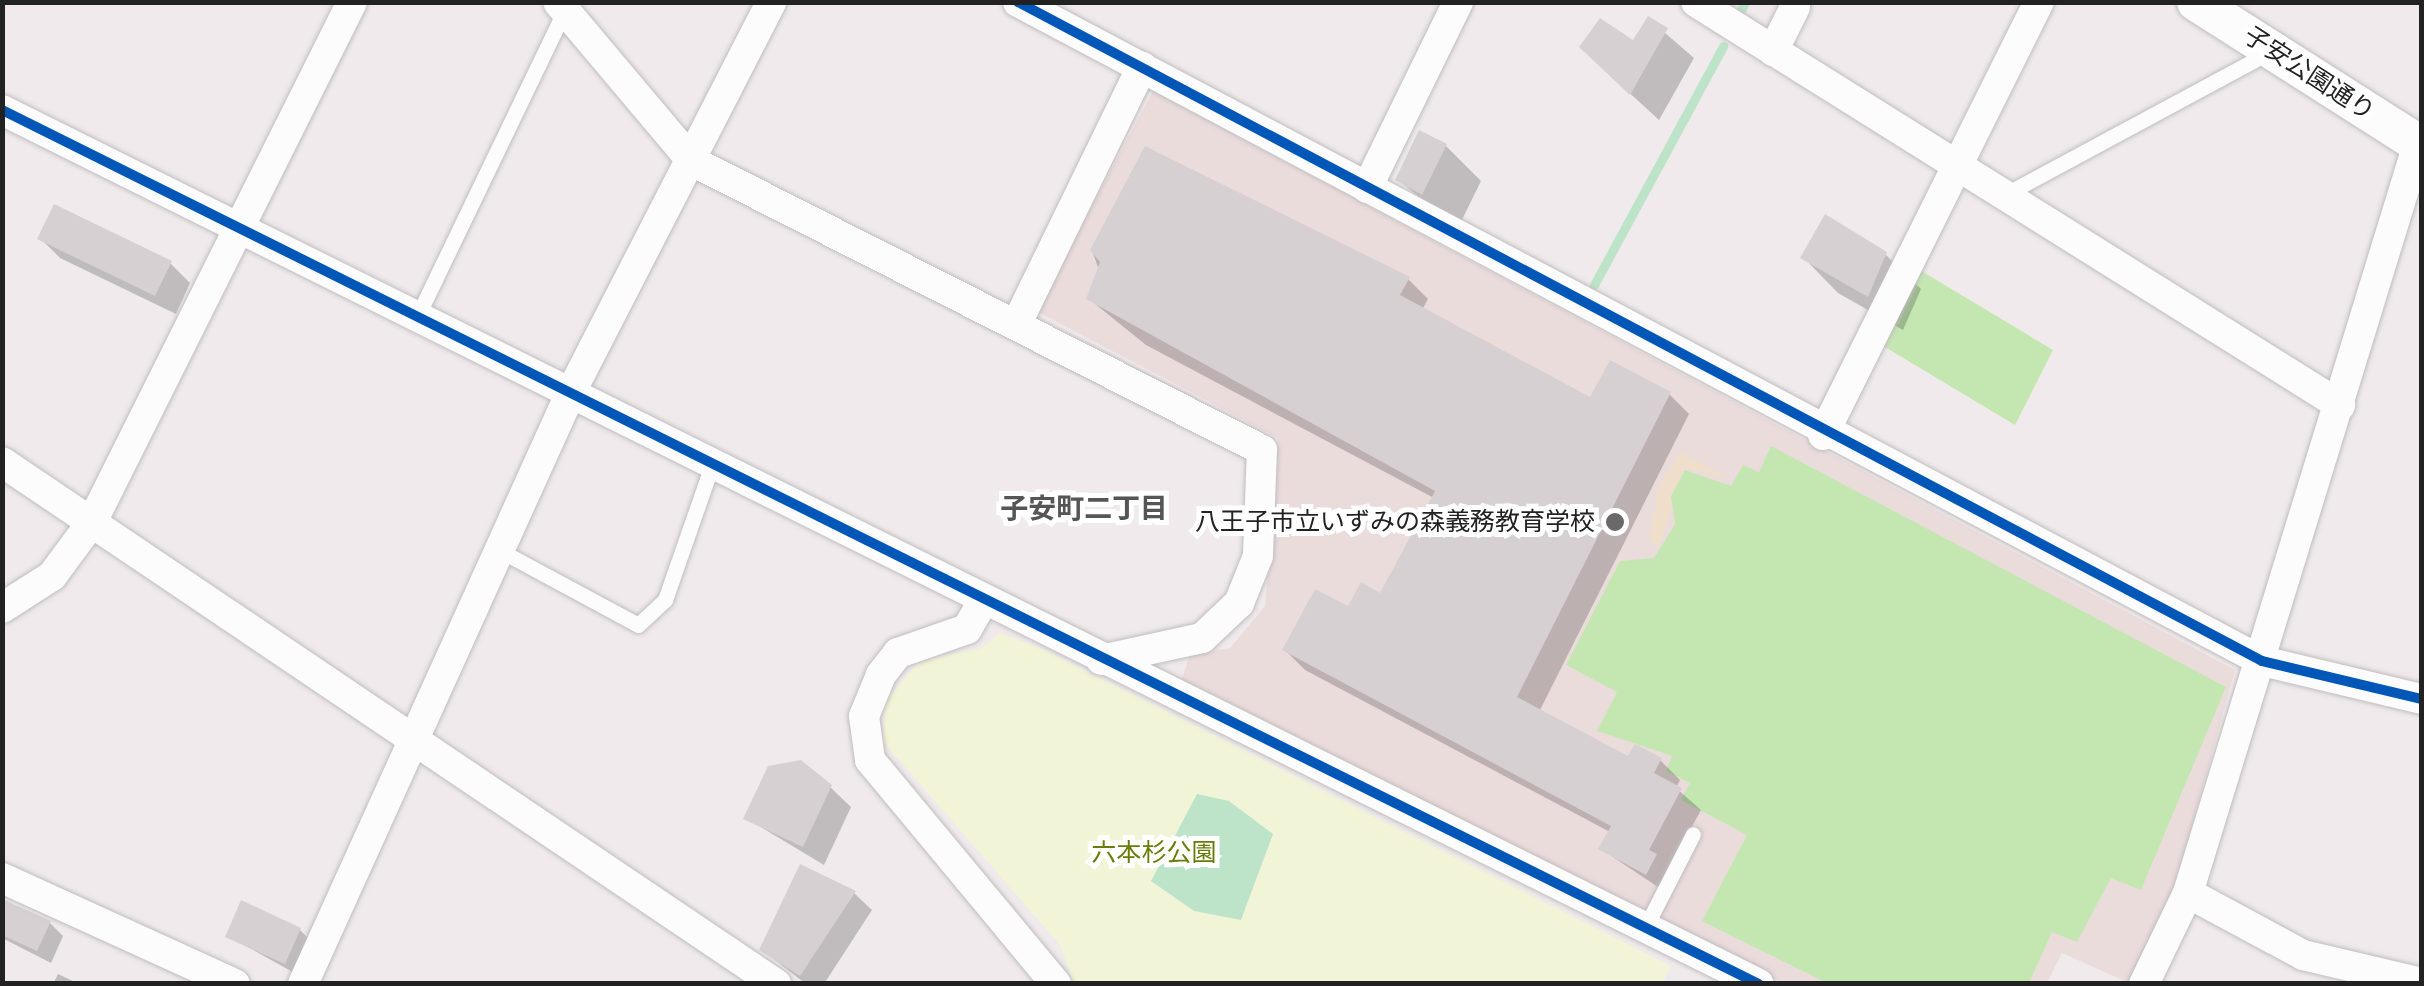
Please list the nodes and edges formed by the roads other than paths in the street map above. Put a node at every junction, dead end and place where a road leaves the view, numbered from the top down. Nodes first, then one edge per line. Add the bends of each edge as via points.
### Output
1 (352, 2) edge
2 (771, 2) edge
3 (1018, 2) edge
4 (1458, 2) edge
5 (1696, 2) edge
6 (2039, 2) edge
7 (2196, 2) edge
8 (562, 6) edge
9 (1795, 6) dead end
10 (1773, 50) junction
11 (2272, 51) junction
12 (1142, 67) junction
13 (2, 110) edge
14 (2420, 145) edge
15 (692, 161) junction
16 (1955, 168) junction
17 (1367, 188) junction
18 (2000, 197) junction
19 (243, 226) junction
20 (418, 313) junction
21 (1018, 321) junction
22 (572, 390) junction
23 (2340, 404) junction
24 (1823, 435) junction
25 (713, 460) junction
26 (2, 462) edge
27 (92, 522) junction
28 (499, 550) junction
29 (982, 603) junction
30 (2, 608) edge
31 (1102, 660) junction
32 (2262, 660) junction
33 (2422, 699) edge
34 (412, 743) junction
35 (1694, 834) dead end
36 (2, 878) edge
37 (2188, 893) junction
38 (1646, 926) junction
39 (2422, 983) edge
40 (235, 984) edge
41 (303, 984) edge
42 (776, 984) edge
43 (1056, 984) edge
44 (1759, 984) edge
45 (2144, 984) edge

1 - 19 street
2 - 15 street
3 - 12 street
4 - 17 street
5 - 10 street
6 - 16 street
7 - 11 street, 子安公園通り
8 - 15 street
8 - 20 lane
9 - 10 street
10 - 16 street
11 - 14 street, 子安公園通り
11 - 18 lane
12 - 17 street
12 - 21 street
13 - 19 street
14 - 23 street
15 - 21 street
15 - 22 street
16 - 18 street
16 - 24 street
17 - 24 street
18 - 23 street
19 - 20 street
19 - 27 street
20 - 22 street
21 - 31 street via 1262,450 1258,556 1240,603 1202,638
22 - 25 street
22 - 28 street
23 - 32 street
24 - 32 street
25 - 28 lane via 666,600 638,625
25 - 29 street
26 - 27 street
27 - 30 street via 52,576
27 - 34 street
28 - 34 street
29 - 31 street
29 - 43 street via 967,629 898,653 881,675 864,716 870,760
31 - 38 street
32 - 33 street
32 - 37 street
34 - 41 street
34 - 42 street
35 - 38 lane
36 - 40 street
37 - 39 street via 2303,955
37 - 45 street
38 - 44 street

